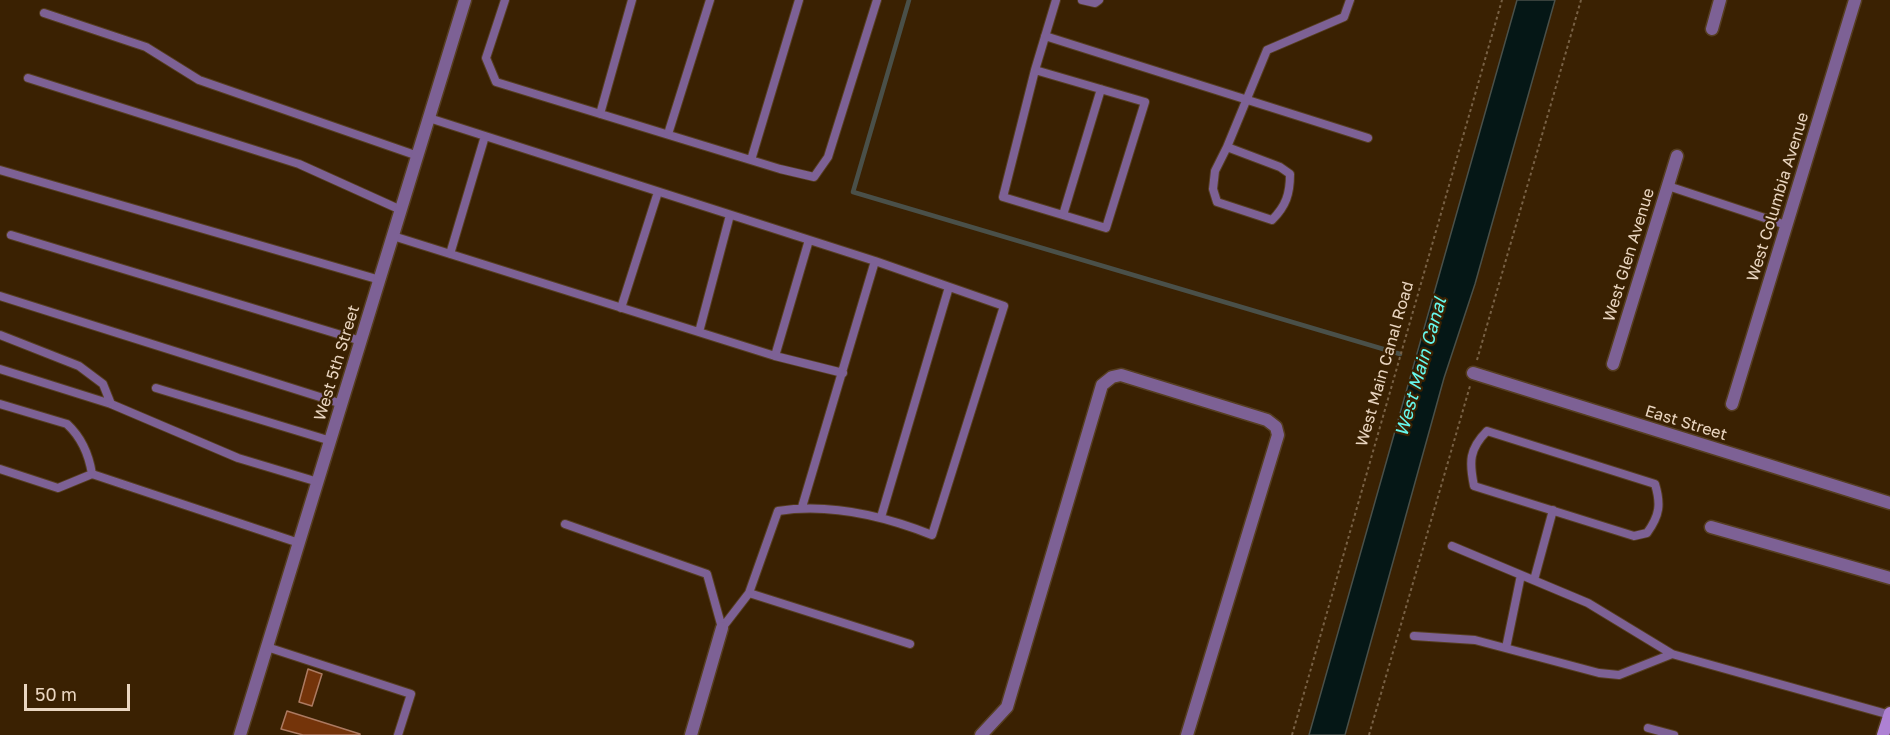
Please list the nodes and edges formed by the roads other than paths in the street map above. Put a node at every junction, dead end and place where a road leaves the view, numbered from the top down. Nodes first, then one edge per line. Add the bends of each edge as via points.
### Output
1 (465, 0) edge
2 (505, 0) edge
3 (632, 0) edge
4 (710, 0) edge
5 (799, 0) edge
6 (877, 0) edge
7 (1056, 0) edge
8 (1082, 0) edge
9 (1099, 0) edge
10 (1350, 0) edge
11 (1720, 0) edge
12 (1855, 0) edge
13 (44, 13) dead end
14 (1712, 29) dead end
15 (1045, 36) junction
16 (1035, 70) junction
17 (28, 78) dead end
18 (1101, 89) junction
19 (1246, 99) junction
20 (600, 114) junction
21 (429, 118) junction
22 (668, 134) junction
23 (485, 136) junction
24 (1368, 138) dead end
25 (1227, 147) junction
26 (417, 156) junction
27 (1677, 156) dead end
28 (751, 160) junction
29 (0, 170) edge
30 (1668, 186) junction
31 (658, 192) junction
32 (401, 210) junction
33 (730, 215) junction
34 (1063, 215) junction
35 (1786, 225) junction
36 (11, 235) dead end
37 (393, 236) junction
38 (809, 240) junction
39 (450, 254) junction
40 (875, 261) junction
41 (380, 280) junction
42 (949, 287) junction
43 (0, 296) edge
44 (621, 308) junction
45 (699, 332) junction
46 (0, 335) edge
47 (361, 341) junction
48 (775, 356) junction
49 (1613, 364) dead end
50 (0, 369) edge
51 (843, 373) junction
52 (1473, 373) dead end
53 (156, 388) dead end
54 (0, 404) edge
55 (111, 404) junction
56 (342, 404) junction
57 (1732, 404) dead end
58 (331, 441) junction
59 (0, 469) edge
60 (92, 474) junction
61 (318, 482) junction
62 (1890, 503) edge
63 (802, 507) junction
64 (1552, 510) junction
65 (881, 517) junction
66 (566, 524) dead end
67 (1711, 527) dead end
68 (299, 543) junction
69 (1452, 546) dead end
70 (1521, 575) junction
71 (1890, 578) edge
72 (1534, 580) junction
73 (749, 592) junction
74 (722, 628) junction
75 (1414, 636) dead end
76 (910, 644) dead end
77 (267, 647) junction
78 (1506, 648) junction
79 (1672, 654) junction
80 (1890, 714) edge
81 (1648, 728) dead end
82 (244, 734) edge
83 (398, 735) edge
84 (691, 735) edge
85 (981, 735) edge
86 (1187, 735) edge
87 (1674, 735) edge
88 (1883, 735) edge

1 - 21 street, West 5th Street
2 - 20 lane via 486,58 496,82
3 - 20 lane
4 - 22 lane
5 - 28 lane
6 - 28 lane via 828,157 814,177
7 - 15 lane
8 - 9 lane
10 - 19 lane via 1344,17 1267,50
11 - 14 street
12 - 35 street, West Columbia Avenue
13 - 26 lane via 146,46 199,80
15 - 16 lane
15 - 19 lane
16 - 18 lane
16 - 34 lane via 1003,197
17 - 32 lane via 299,164
18 - 34 lane
18 - 34 lane via 1145,102 1106,228
19 - 24 lane
19 - 25 lane
20 - 22 lane
21 - 23 lane
21 - 26 street, West 5th Street
22 - 28 lane
23 - 31 lane
23 - 39 lane
25 - 25 lane via 1290,174 1290,192 1282,211 1272,220 1217,202 1213,189 1215,171
26 - 32 street, West 5th Street
27 - 30 street, West Glen Avenue
29 - 41 lane
30 - 35 lane
30 - 49 street, West Glen Avenue
31 - 33 lane
31 - 44 lane
32 - 37 street, West 5th Street
33 - 38 lane
33 - 45 lane
35 - 57 street, West Columbia Avenue
36 - 47 lane
37 - 39 lane
37 - 41 street, West 5th Street
38 - 40 lane
38 - 48 lane
39 - 44 lane
40 - 42 lane
40 - 51 lane
41 - 47 street, West 5th Street
42 - 65 lane
42 - 65 lane via 1004,306 932,535
43 - 56 lane
44 - 45 lane
45 - 48 lane
46 - 55 lane via 79,366 103,384
47 - 56 street, West 5th Street
48 - 51 lane
50 - 55 lane
51 - 63 lane
52 - 62 street, East Street
53 - 58 lane
54 - 60 lane via 67,424 75,431 89,459
55 - 61 lane via 238,458
56 - 58 street, West 5th Street
58 - 61 street, West 5th Street
59 - 60 lane via 58,488
60 - 68 lane
61 - 68 street, West 5th Street
63 - 65 lane
63 - 73 lane via 778,511
64 - 64 lane via 1634,536 1647,533 1660,501 1655,484 1488,431 1477,441 1470,465 1474,486
64 - 72 lane
66 - 74 lane via 707,574
67 - 71 street
68 - 77 street, West 5th Street
69 - 70 lane
70 - 72 lane
70 - 78 lane
72 - 79 lane via 1588,603
73 - 74 lane
73 - 76 lane
74 - 84 street
75 - 78 lane via 1475,640
77 - 82 street, West 5th Street
77 - 83 lane via 411,694
78 - 79 lane via 1619,675
79 - 80 lane
80 - 88 main road
81 - 87 lane
85 - 86 street via 1007,707 1102,385 1121,375 1267,420 1278,435

